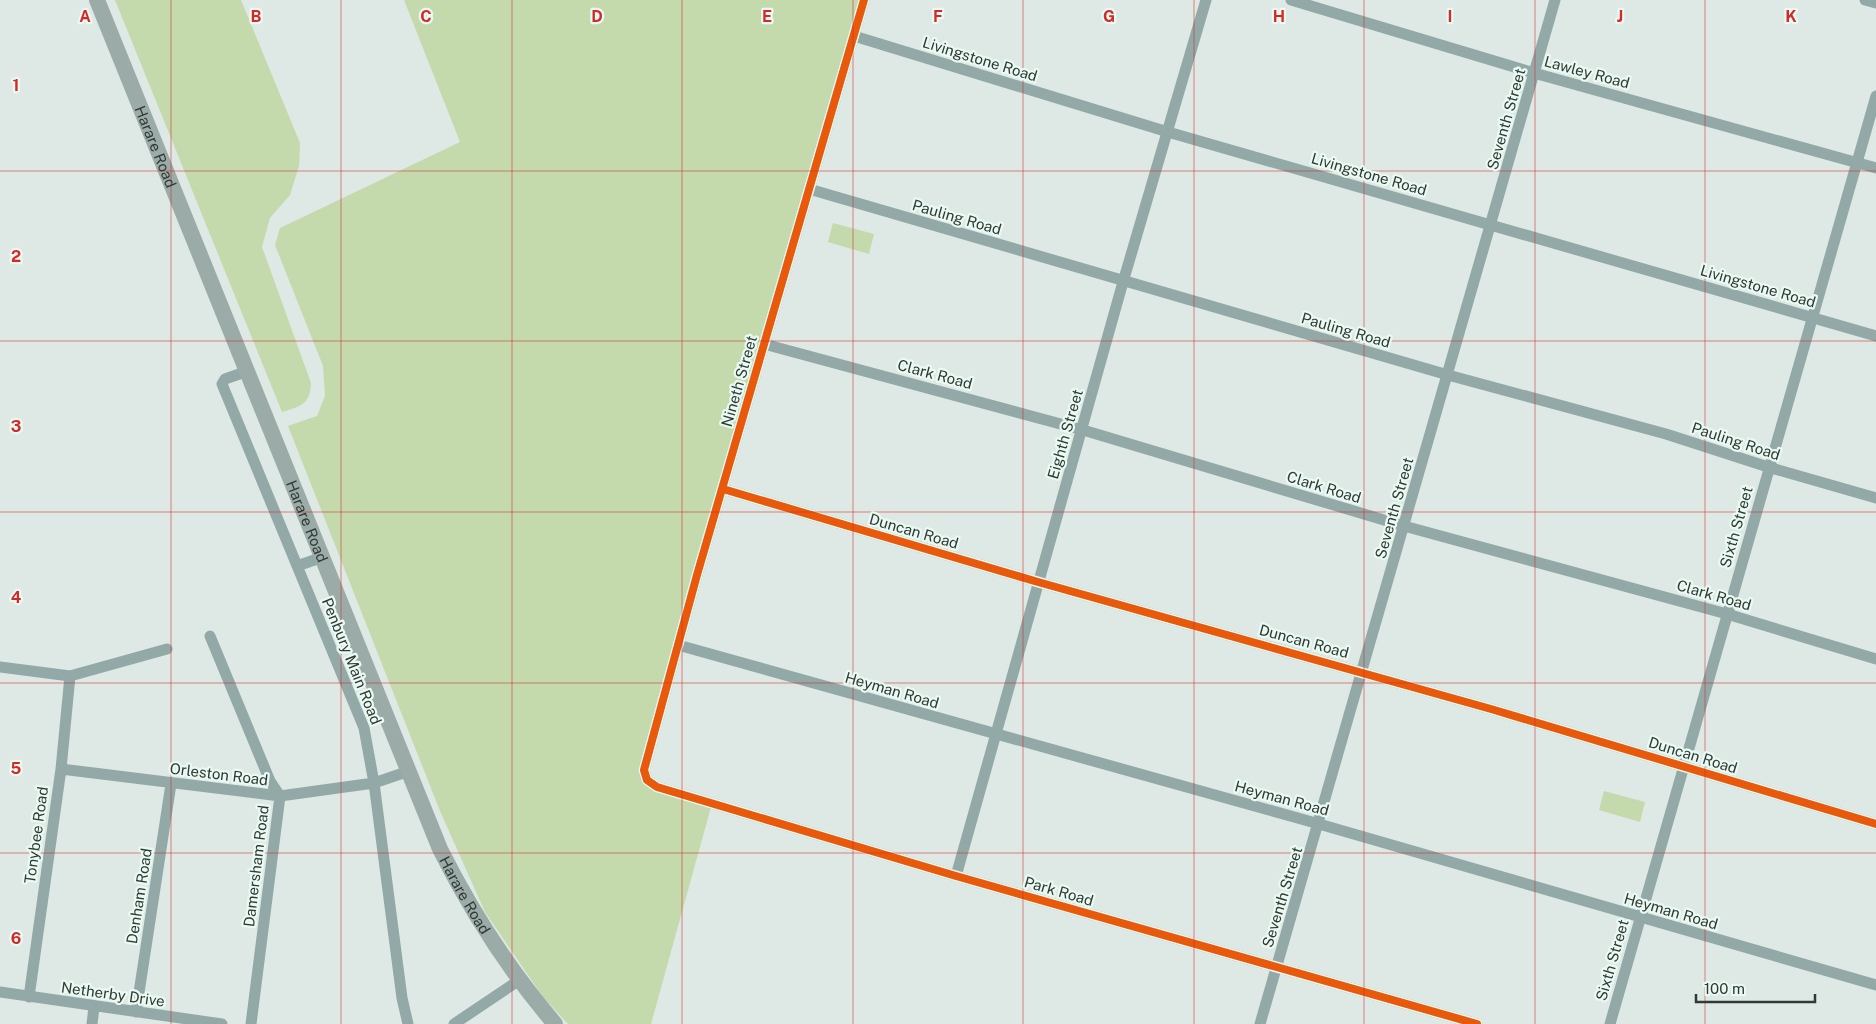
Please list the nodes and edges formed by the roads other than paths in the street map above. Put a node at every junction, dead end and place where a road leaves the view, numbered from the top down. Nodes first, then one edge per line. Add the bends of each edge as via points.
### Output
1 (97, 0) edge
2 (864, 0) edge
3 (1206, 0) edge
4 (1291, 0) edge
5 (1555, 0) edge
6 (1865, 0) edge
7 (1876, 3) edge
8 (854, 36) junction
9 (1534, 74) junction
10 (1876, 96) edge
11 (1168, 132) junction
12 (1857, 162) junction
13 (1876, 168) edge
14 (809, 189) junction
15 (1492, 224) junction
16 (1123, 282) junction
17 (1811, 317) junction
18 (1876, 336) edge
19 (764, 344) junction
20 (248, 371) junction
21 (1448, 374) junction
22 (1083, 430) junction
23 (1768, 467) junction
24 (723, 489) junction
25 (1876, 498) edge
26 (1404, 526) junction
27 (323, 556) junction
28 (297, 566) junction
29 (1038, 582) junction
30 (1727, 614) junction
31 (210, 636) dead end
32 (678, 645) junction
33 (167, 650) dead end
34 (1876, 659) edge
35 (0, 667) edge
36 (1362, 672) junction
37 (70, 676) junction
38 (995, 735) junction
39 (1683, 767) junction
40 (61, 769) junction
41 (644, 770) joint
42 (409, 772) junction
43 (374, 783) junction
44 (171, 784) junction
45 (280, 796) junction
46 (1319, 824) junction
47 (1876, 824) edge
48 (956, 876) junction
49 (1640, 918) junction
50 (1276, 967) junction
51 (518, 981) junction
52 (1876, 985) edge
53 (0, 992) edge
54 (29, 997) junction
55 (94, 1007) junction
56 (136, 1012) junction
57 (92, 1024) edge
58 (222, 1024) edge
59 (252, 1024) edge
60 (408, 1024) edge
61 (454, 1024) edge
62 (555, 1024) edge
63 (1260, 1024) edge
64 (1477, 1024) edge
65 (1610, 1024) edge

1 - 20 highway, Harare Road
2 - 8 street, Nineth Street
3 - 11 street, Eighth Street
4 - 9 street, Lawley Road
5 - 9 street, Seventh Street
6 - 7 street
8 - 11 street, Livingstone Road
8 - 14 street, Nineth Street
9 - 12 street, Lawley Road
9 - 15 street, Seventh Street
10 - 12 street, Sixth Street
11 - 15 street, Livingstone Road
11 - 16 street, Eighth Street
12 - 13 street, Lawley Road
12 - 17 street, Sixth Street
14 - 16 street, Pauling Road
14 - 19 street, Nineth Street
15 - 17 street, Livingstone Road
15 - 21 street, Seventh Street
16 - 21 street, Pauling Road
16 - 22 street, Eighth Street
17 - 18 street, Livingstone Road
17 - 23 street, Sixth Street
19 - 22 street, Clark Road
19 - 24 street, Nineth Street
20 - 27 highway, Harare Road
20 - 28 street, Penbury Main Road via 224,379 222,384
21 - 23 street, Pauling Road via 1666,434
21 - 26 street, Seventh Street
22 - 26 street, Clark Road
22 - 29 street, Eighth Street
23 - 25 street, Pauling Road
23 - 30 street, Sixth Street
24 - 29 street, Duncan Road
24 - 32 street, Nineth Street
26 - 30 street, Clark Road
26 - 36 street, Seventh Street
27 - 28 street
27 - 42 highway, Harare Road
28 - 43 street, Penbury Main Road via 364,728
29 - 36 street, Duncan Road
29 - 38 street, Eighth Street
30 - 34 street, Clark Road
30 - 39 street, Sixth Street
31 - 45 street, Damersham Road via 270,781
32 - 38 street, Heyman Road
32 - 41 street, Nineth Street
33 - 37 street
35 - 37 street
36 - 39 street, Duncan Road
36 - 46 street, Seventh Street
37 - 40 street, Tonybee Road
38 - 46 street, Heyman Road
38 - 48 street, Eighth Street
39 - 47 street, Duncan Road
39 - 49 street, Sixth Street
40 - 44 street, Orleston Road
40 - 54 street, Tonybee Road
41 - 48 street, Park Road via 647,780 657,787
42 - 43 street, Orleston Road
42 - 51 highway, Harare Road via 440,849 466,902
43 - 45 street, Orleston Road
43 - 60 street, Penbury Main Road
44 - 45 street, Orleston Road
44 - 56 street, Denham Road
45 - 59 street, Damersham Road
46 - 49 street, Heyman Road
46 - 50 street, Seventh Street
48 - 50 street, Park Road
49 - 52 street, Heyman Road
49 - 65 street, Sixth Street
50 - 63 street, Seventh Street
50 - 64 street, Park Road
51 - 61 street
51 - 62 highway, Harare Road
53 - 54 street, Netherby Drive
54 - 55 street, Netherby Drive
55 - 56 street, Netherby Drive
55 - 57 street
56 - 58 street, Netherby Drive

